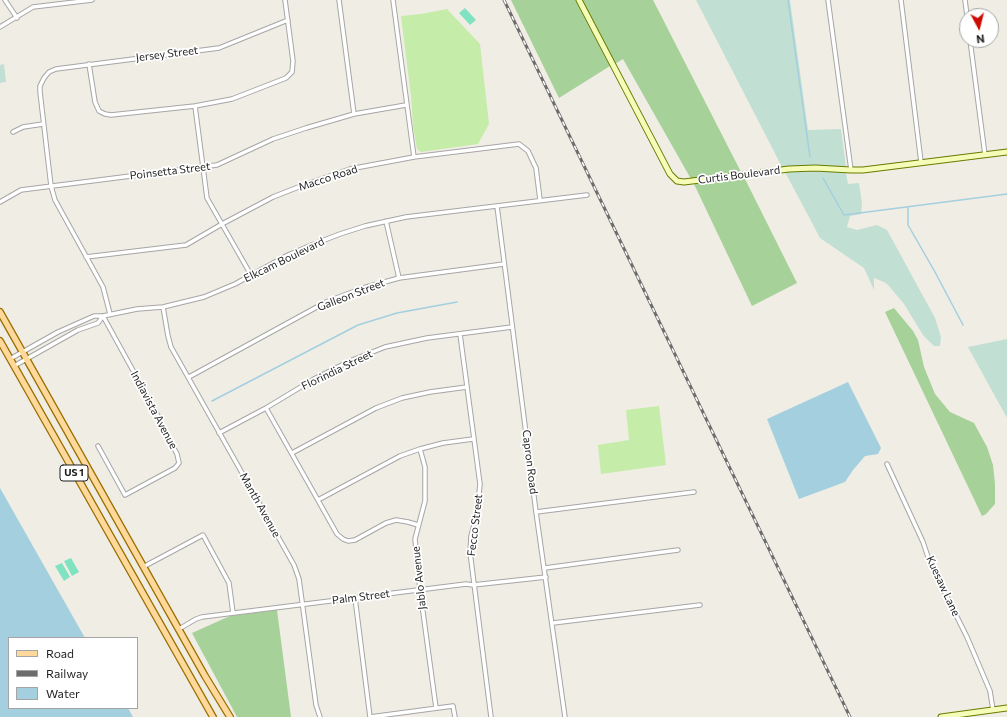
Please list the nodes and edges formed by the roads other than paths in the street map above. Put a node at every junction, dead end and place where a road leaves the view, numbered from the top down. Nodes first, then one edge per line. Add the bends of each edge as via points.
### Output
1 (5, 0) edge
2 (92, 0) edge
3 (286, 0) edge
4 (339, 0) edge
5 (392, 0) edge
6 (579, 0) edge
7 (828, 0) edge
8 (901, 0) edge
9 (17, 18) junction
10 (288, 20) junction
11 (0, 27) edge
12 (971, 48) edge
13 (89, 64) junction
14 (406, 104) junction
15 (195, 106) junction
16 (354, 114) junction
17 (43, 124) junction
18 (13, 132) dead end
19 (1007, 152) edge
20 (985, 154) junction
21 (414, 157) junction
22 (921, 162) junction
23 (203, 167) junction
24 (851, 170) junction
25 (51, 186) junction
26 (586, 195) dead end
27 (540, 200) junction
28 (0, 202) edge
29 (498, 206) junction
30 (386, 221) junction
31 (222, 224) junction
32 (86, 257) junction
33 (504, 264) junction
34 (251, 275) junction
35 (398, 278) junction
36 (163, 307) junction
37 (0, 312) edge
38 (110, 314) junction
39 (103, 316) junction
40 (512, 327) junction
41 (460, 334) junction
42 (0, 341) edge
43 (22, 351) junction
44 (26, 358) junction
45 (10, 359) junction
46 (14, 366) junction
47 (188, 377) junction
48 (467, 387) junction
49 (266, 408) junction
50 (220, 433) junction
51 (474, 439) junction
52 (98, 446) dead end
53 (420, 448) junction
54 (292, 454) junction
55 (887, 464) dead end
56 (694, 492) dead end
57 (318, 500) junction
58 (536, 512) junction
59 (418, 525) junction
60 (678, 550) dead end
61 (143, 567) junction
62 (545, 568) junction
63 (546, 577) junction
64 (473, 585) junction
65 (420, 590) junction
66 (355, 598) junction
67 (303, 604) junction
68 (700, 605) dead end
69 (233, 613) junction
70 (552, 623) junction
71 (178, 629) junction
72 (436, 708) junction
73 (1007, 708) edge
74 (993, 710) junction
75 (213, 717) edge
76 (230, 717) edge
77 (320, 717) edge
78 (370, 717) edge
79 (455, 717) edge
80 (490, 717) edge
81 (565, 717) edge
82 (941, 717) edge

1 - 9 street
2 - 9 street via 33,7
3 - 10 street
4 - 16 street
5 - 14 street
6 - 24 street, Curtis Boulevard via 670,174 677,181 789,169
7 - 24 street
8 - 22 street
9 - 11 street
10 - 13 street, Jersey Street via 219,48
10 - 15 street via 293,61 292,72 286,78 232,99
12 - 20 street
13 - 15 street via 94,102 105,114
13 - 17 street, Jersey Street via 56,69 44,78 40,86
14 - 16 street, Poinsetta Street
14 - 21 street
15 - 23 street
16 - 23 street, Poinsetta Street via 273,139 216,165
17 - 18 street
17 - 25 street
19 - 20 street, Curtis Boulevard
20 - 22 street, Curtis Boulevard
21 - 27 street, Macco Road via 518,144 528,151 535,164
21 - 31 street, Macco Road via 350,169 308,183
22 - 24 street, Curtis Boulevard
23 - 25 street, Poinsetta Street
23 - 31 street via 207,198
25 - 28 street, Poinsetta Street via 21,190
25 - 32 street via 55,200
26 - 27 street, Elkcam Boulevard
27 - 29 street, Elkcam Boulevard
29 - 30 street, Elkcam Boulevard
29 - 33 street, Capron Road
30 - 34 street, Elkcam Boulevard via 314,244
30 - 35 street
31 - 32 street, Macco Road via 186,245
31 - 34 street
32 - 38 street via 102,287
33 - 35 street, Galleon Street
33 - 40 street, Capron Road
34 - 36 street, Elkcam Boulevard via 218,292
35 - 47 street, Galleon Street via 326,302
36 - 38 street, Elkcam Boulevard
36 - 47 street, Manth Avenue via 171,347
37 - 43 main road, US 1
38 - 39 street, Elkcam Boulevard
39 - 43 street, Elkcam Boulevard via 82,320
39 - 44 street, Elkcam Boulevard via 98,323 78,330
39 - 52 street, Indiavista Avenue via 158,416 177,454 178,463 174,468 125,495
40 - 41 street, Florindia Street
40 - 58 street, Capron Road
41 - 48 street, Fecco Street
41 - 49 street, Florindia Street via 385,347 314,379
42 - 45 main road, US 1
43 - 44 main road, US 1
43 - 45 street, Elkcam Boulevard
44 - 46 street, Elkcam Boulevard
44 - 61 main road, US 1
45 - 46 main road, US 1
46 - 75 main road, US 1
47 - 50 street, Manth Avenue
48 - 51 street, Fecco Street
48 - 54 street via 402,398 376,408
49 - 50 street, Florindia Street
49 - 54 street
50 - 67 street, Manth Avenue via 294,565
51 - 53 street
51 - 64 street, Fecco Street via 480,484 477,514 471,536
53 - 57 street via 394,459
53 - 59 street, Jablo Avenue via 425,467 425,501
54 - 57 street
55 - 74 street, Kuesaw Lane via 990,691
56 - 58 street
57 - 59 street via 337,534 348,541 396,520
58 - 62 street, Capron Road
59 - 65 street, Jablo Avenue via 415,539
60 - 62 street
61 - 69 street via 203,535 229,583
61 - 71 main road, US 1
62 - 63 street, Capron Road
63 - 64 street, Palm Street
63 - 70 street, Capron Road
64 - 65 street, Palm Street
64 - 80 street, Fecco Street
65 - 66 street, Palm Street
65 - 72 street, Jablo Avenue
66 - 67 street, Palm Street
66 - 78 street
67 - 69 street, Palm Street
67 - 77 street, Manth Avenue via 316,705
68 - 70 street
69 - 71 street, Palm Street via 202,617
70 - 81 street, Capron Road
71 - 76 main road, US 1
72 - 78 street
72 - 79 street via 453,706
73 - 74 street
74 - 82 street

